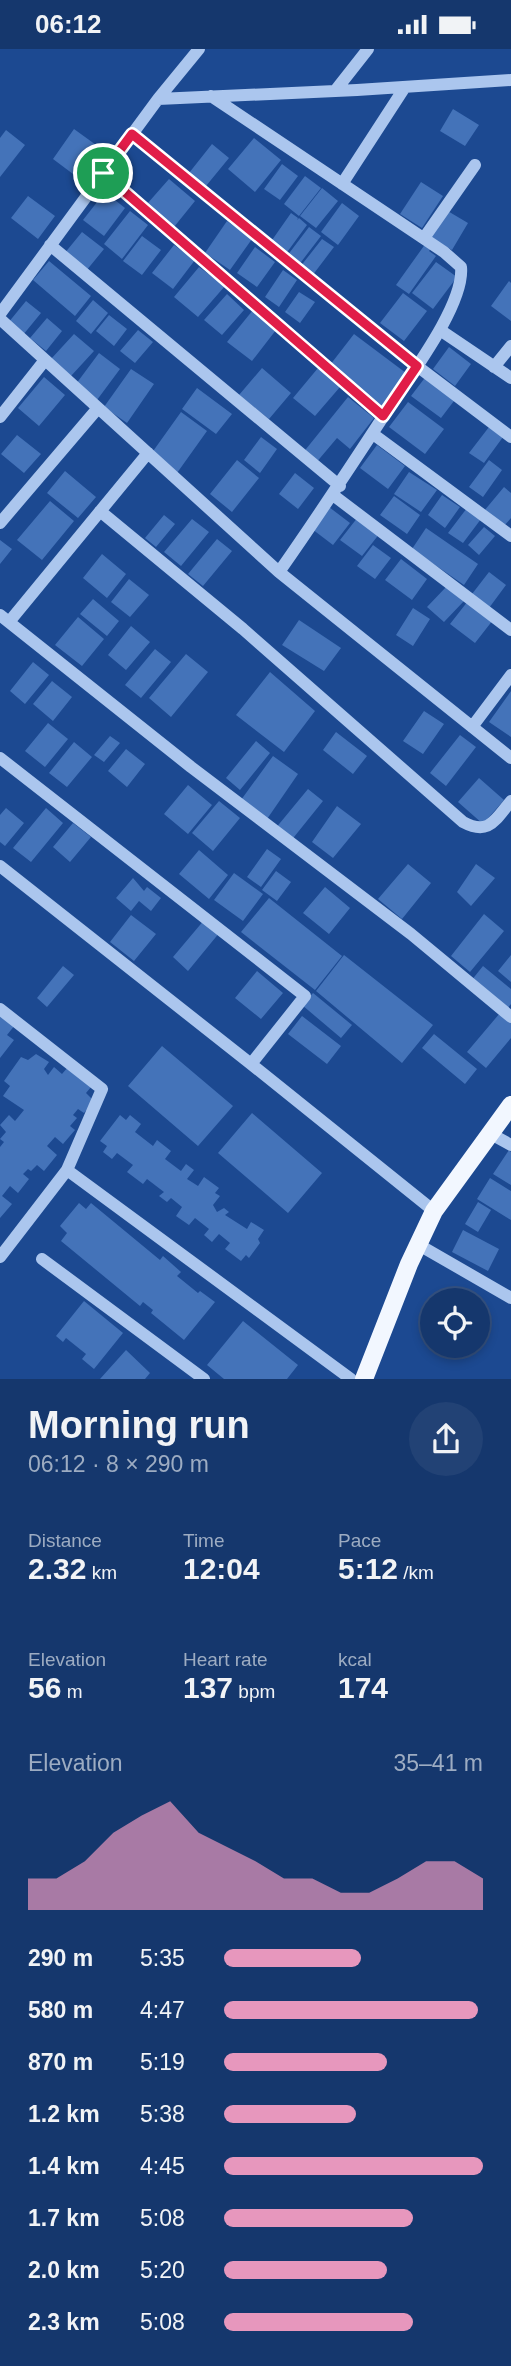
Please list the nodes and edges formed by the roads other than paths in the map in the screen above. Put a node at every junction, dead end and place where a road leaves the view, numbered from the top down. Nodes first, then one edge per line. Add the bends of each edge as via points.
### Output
1 (199, 49) edge
2 (368, 49) edge
3 (511, 80) edge
4 (405, 87) junction
5 (335, 91) junction
6 (211, 96) junction
7 (158, 99) junction
8 (132, 134) junction
9 (475, 165) dead end
10 (103, 173) junction
11 (342, 184) junction
12 (424, 238) junction
13 (50, 245) junction
14 (0, 314) edge
15 (0, 319) edge
16 (440, 330) junction
17 (511, 346) edge
18 (46, 360) junction
19 (417, 366) junction
20 (494, 367) junction
21 (511, 378) edge
22 (98, 408) junction
23 (383, 416) junction
24 (0, 417) edge
25 (373, 434) junction
26 (511, 437) edge
27 (148, 453) junction
28 (337, 490) junction
29 (100, 511) junction
30 (0, 523) edge
31 (511, 536) edge
32 (279, 572) junction
33 (4, 619) edge
34 (511, 630) edge
35 (511, 675) edge
36 (472, 727) junction
37 (0, 758) edge
38 (511, 758) edge
39 (511, 801) edge
40 (0, 866) edge
41 (0, 1009) edge
42 (511, 1017) edge
43 (251, 1064) junction
44 (511, 1105) edge
45 (491, 1134) junction
46 (511, 1145) edge
47 (67, 1170) junction
48 (434, 1211) junction
49 (419, 1245) junction
50 (0, 1257) edge
51 (42, 1259) dead end
52 (511, 1298) edge
53 (204, 1379) edge
54 (351, 1379) edge
55 (363, 1379) edge

1 - 7 street
2 - 5 street
3 - 4 street
4 - 5 street
4 - 11 street
5 - 6 street
6 - 7 street
6 - 11 street
7 - 8 street
8 - 10 street
8 - 19 street
9 - 12 street
10 - 13 street
10 - 23 street
11 - 12 street
12 - 16 street via 461,267 462,278
13 - 14 street
13 - 28 street
15 - 18 street
16 - 19 street
16 - 20 street
17 - 20 street
18 - 22 street
18 - 24 street
19 - 23 street
19 - 26 street
20 - 21 street
22 - 27 street
22 - 30 street
23 - 25 street
25 - 28 street
25 - 31 street
27 - 29 street
27 - 32 street
28 - 32 street
28 - 34 street
29 - 33 street
29 - 39 street via 463,821 483,828
32 - 36 street
33 - 42 street
35 - 36 street
36 - 38 street
37 - 43 street via 305,996
40 - 43 street
41 - 47 street via 102,1089
43 - 48 street
44 - 45 main road
45 - 46 street
45 - 48 main road
47 - 50 street
47 - 54 street
48 - 49 main road
49 - 52 street
49 - 55 main road
51 - 53 street

